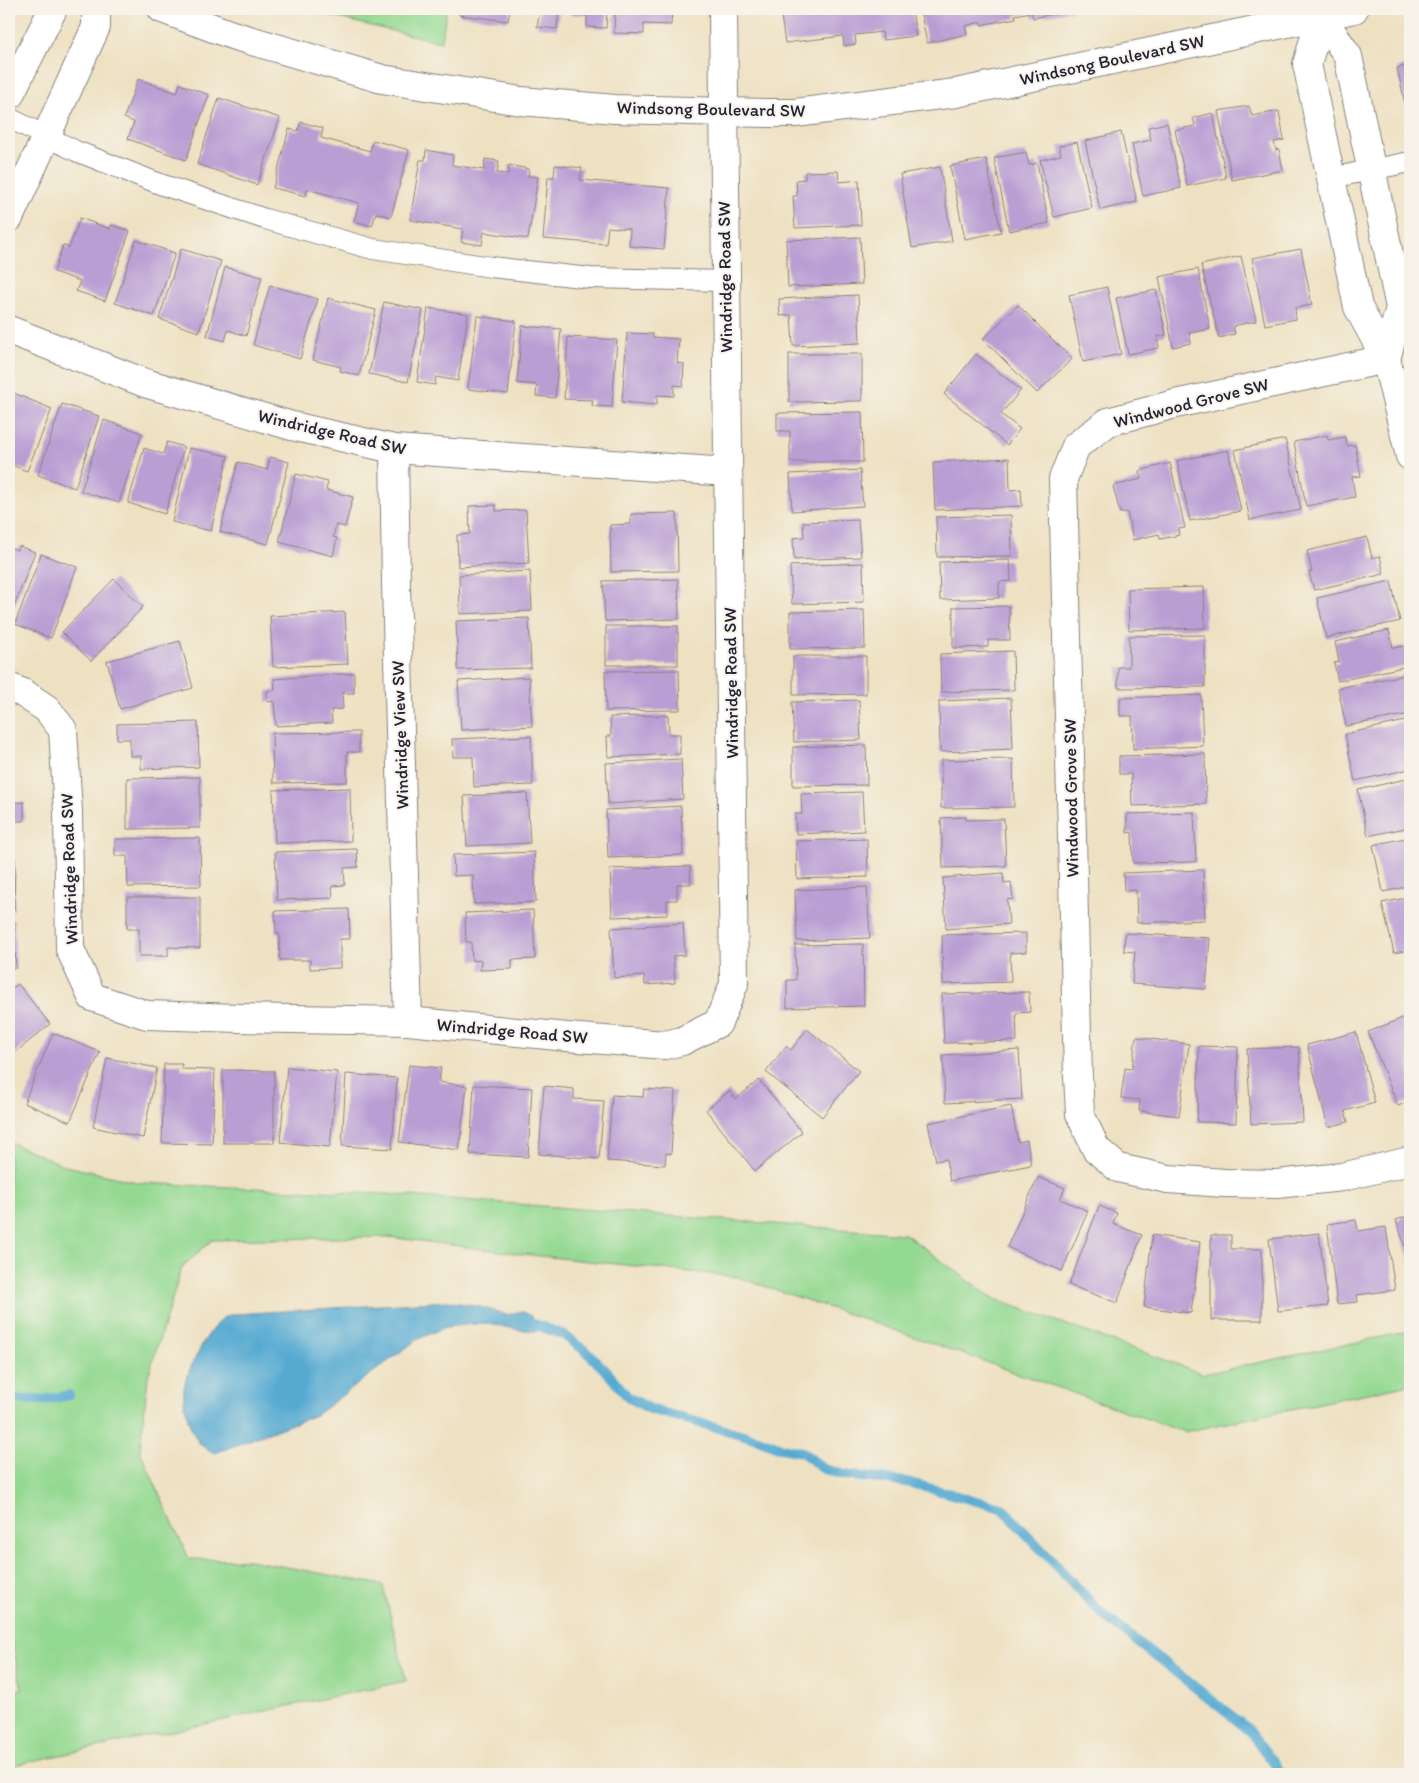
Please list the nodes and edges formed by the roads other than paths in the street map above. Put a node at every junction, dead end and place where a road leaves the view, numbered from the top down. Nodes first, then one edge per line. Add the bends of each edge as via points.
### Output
1 (53, 9) edge
2 (96, 9) edge
3 (162, 9) edge
4 (723, 9) edge
5 (1354, 9) edge
6 (1321, 16) junction
7 (9, 96) edge
8 (723, 113) junction
9 (9, 118) edge
10 (47, 136) junction
11 (1410, 162) edge
12 (1372, 170) junction
13 (1331, 178) junction
14 (9, 218) edge
15 (726, 281) junction
16 (9, 330) edge
17 (1386, 359) junction
18 (394, 449) junction
19 (1410, 456) edge
20 (728, 472) junction
21 (9, 687) edge
22 (408, 1021) junction
23 (1410, 1161) edge

1 - 7 street
2 - 10 street via 96,28
3 - 8 street, Windsong Boulevard SW via 232,35 382,79 521,102
4 - 8 street, Windridge Road SW
5 - 6 street, Windsong Boulevard SW
6 - 8 street, Windsong Boulevard SW via 956,93 795,113
6 - 12 street via 1348,56
6 - 13 street via 1306,64
8 - 15 street, Windridge Road SW
9 - 10 lane
10 - 14 street
10 - 15 lane via 160,184 265,219 373,249 590,278
11 - 12 lane
12 - 13 lane
12 - 17 street via 1400,308
13 - 17 street via 1358,307
15 - 20 street, Windridge Road SW
16 - 18 street, Windridge Road SW via 144,383 292,426
17 - 19 street
17 - 23 street, Windwood Grove SW via 1175,404 1108,422 1076,446 1063,479 1078,1076 1080,1114 1096,1149 1118,1168 1168,1179 1277,1184 1342,1177
18 - 20 street, Windridge Road SW
18 - 22 street, Windridge View SW
20 - 22 street, Windridge Road SW via 734,984 718,1023 682,1041 665,1044
21 - 22 street, Windridge Road SW via 47,708 63,730 70,950 92,997 147,1015

